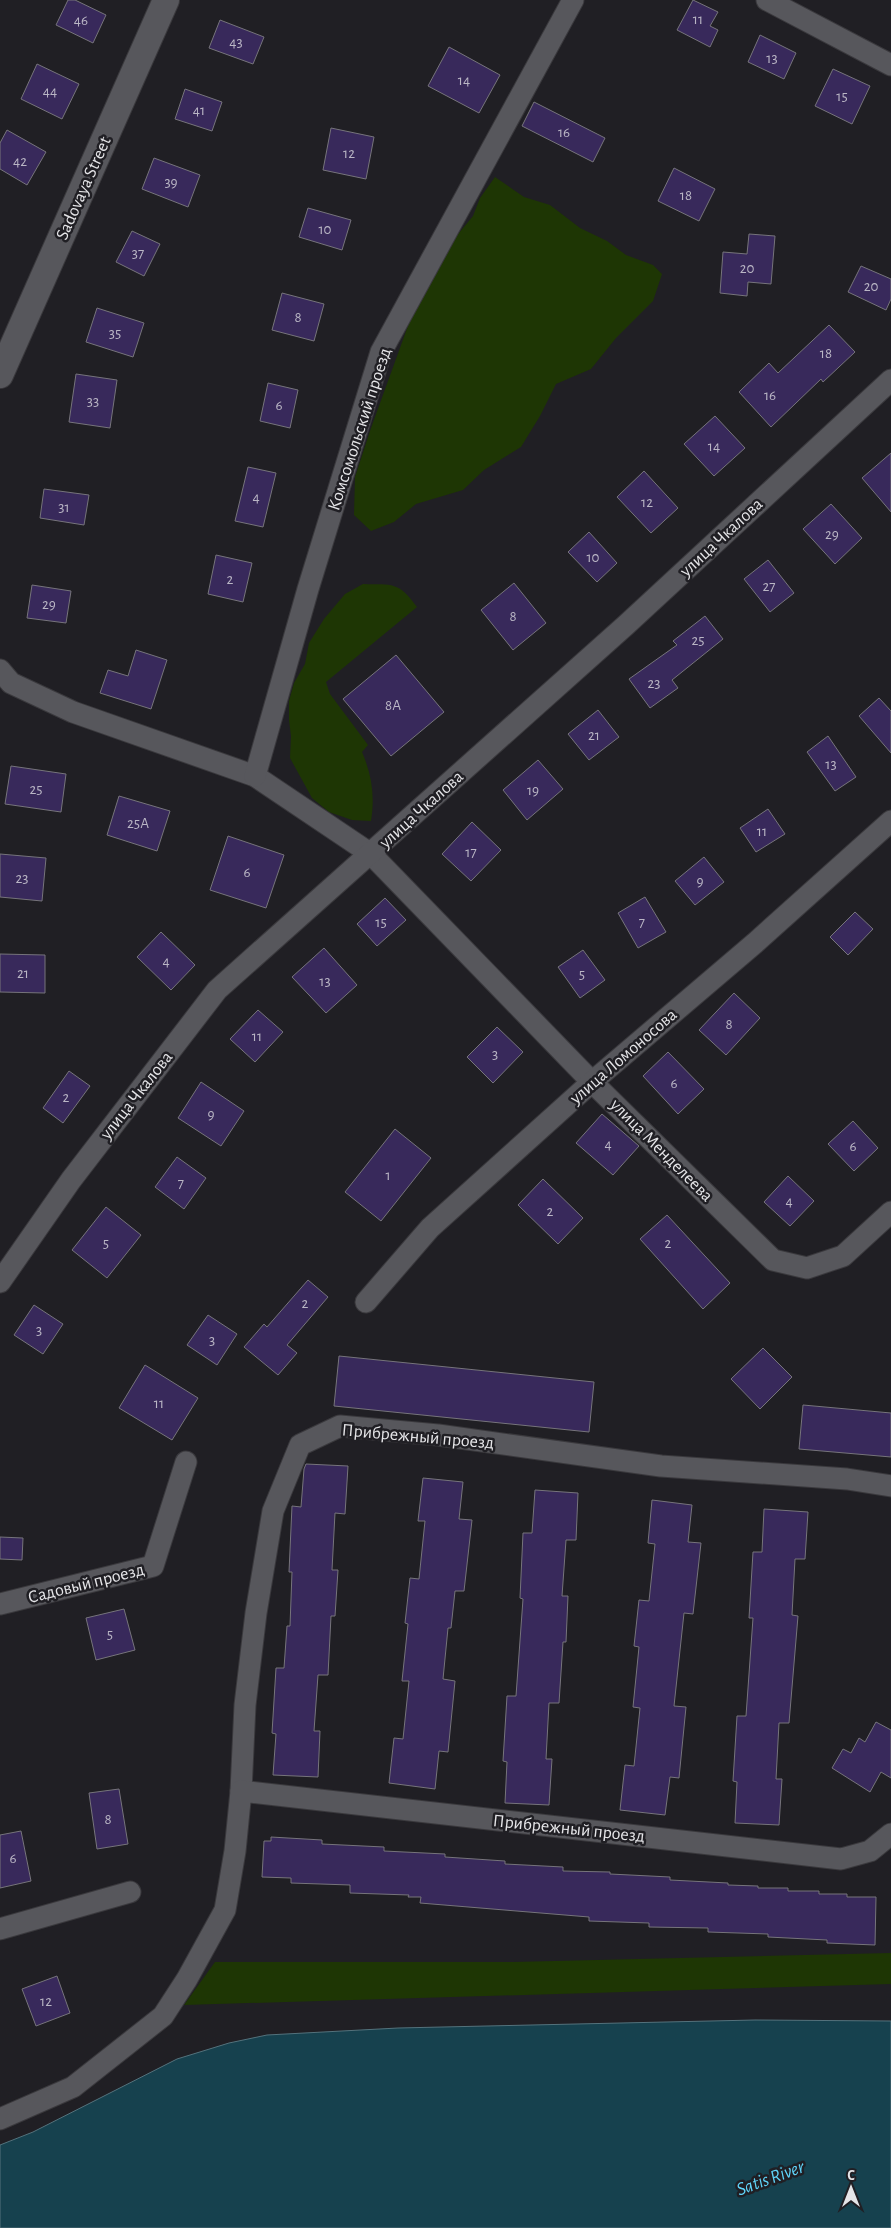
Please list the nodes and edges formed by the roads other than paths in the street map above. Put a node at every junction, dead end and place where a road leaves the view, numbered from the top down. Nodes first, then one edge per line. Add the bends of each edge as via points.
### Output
1 (166, 0) edge
2 (573, 0) edge
3 (767, 0) edge
4 (797, 7) edge
5 (891, 64) edge
6 (0, 375) edge
7 (891, 380) edge
8 (0, 670) edge
9 (255, 776) junction
10 (891, 821) edge
11 (371, 854) junction
12 (592, 1082) junction
13 (891, 1212) edge
14 (0, 1282) edge
15 (366, 1302) dead end
16 (186, 1462) dead end
17 (891, 1486) edge
18 (0, 1604) edge
19 (241, 1791) junction
20 (891, 1834) edge
21 (130, 1892) dead end
22 (0, 1929) edge
23 (0, 2119) edge

1 - 6 street, Sadovaya Street
2 - 9 street, Комсомольский проезд via 381,352
3 - 4 street
4 - 5 street
7 - 11 street, улица Чкалова via 626,625
8 - 9 street, улица Менделеева via 11,683 74,712
9 - 11 street, улица Менделеева
10 - 12 street, улица Ломоносова
11 - 12 street, улица Менделеева
11 - 14 street, улица Чкалова via 217,990 71,1180
12 - 13 street, улица Менделеева via 773,1260 807,1268 843,1256
12 - 15 street, улица Ломоносова via 430,1228
16 - 18 street, Садовый проезд via 153,1566
17 - 19 street, Прибрежный проезд via 847,1479 662,1466 438,1435 340,1426 300,1445 273,1511 245,1705
19 - 20 street, Прибрежный проезд via 841,1859 870,1851
19 - 23 street, Прибрежный проезд via 225,1910 163,2016 73,2087
21 - 22 street

